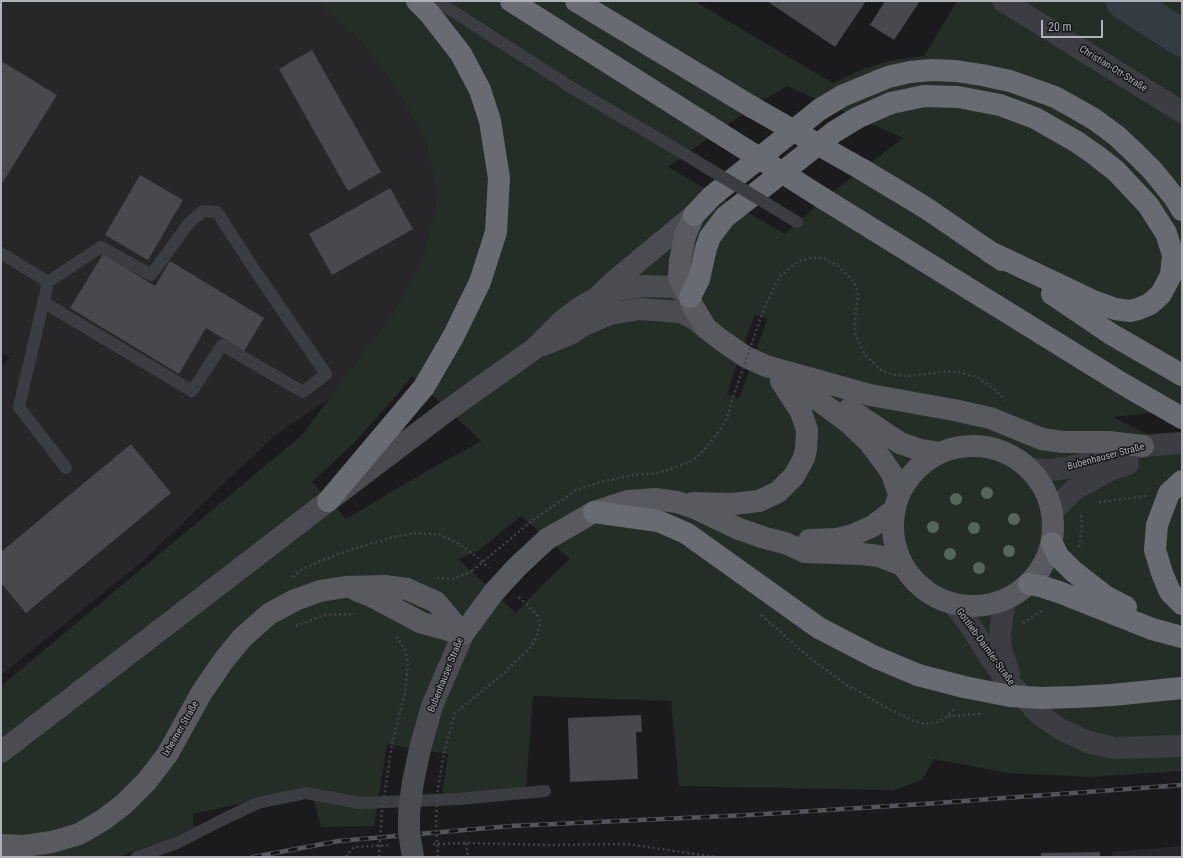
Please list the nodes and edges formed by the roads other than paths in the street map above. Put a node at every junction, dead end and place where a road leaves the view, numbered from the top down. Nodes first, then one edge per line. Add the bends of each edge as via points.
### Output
1 (417, 1) edge
2 (437, 1) edge
3 (511, 1) edge
4 (576, 1) edge
5 (1003, 1) edge
6 (1182, 112) edge
7 (1182, 210) edge
8 (694, 215) junction
9 (797, 222) dead end
10 (990, 252) junction
11 (1, 253) edge
12 (48, 282) junction
13 (598, 296) junction
14 (43, 302) junction
15 (682, 304) junction
16 (534, 348) junction
17 (773, 374) junction
18 (1182, 375) edge
19 (806, 378) junction
20 (1176, 415) edge
21 (1182, 443) edge
22 (1143, 446) junction
23 (1182, 446) edge
24 (940, 453) junction
25 (66, 468) dead end
26 (1030, 468) junction
27 (1175, 487) edge
28 (328, 501) junction
29 (677, 502) junction
30 (896, 502) junction
31 (1052, 510) junction
32 (594, 512) junction
33 (785, 543) junction
34 (1052, 543) junction
35 (902, 565) junction
36 (1029, 584) junction
37 (1005, 600) junction
38 (954, 604) junction
39 (1182, 604) edge
40 (1182, 627) edge
41 (463, 634) junction
42 (1182, 637) edge
43 (1182, 688) edge
44 (1016, 689) junction
45 (1182, 746) edge
46 (1, 752) edge
47 (545, 791) dead end
48 (1, 845) edge
49 (410, 847) edge
50 (137, 857) edge

1 - 28 highway via 461,54 480,90 490,121 499,178 496,232 480,282 453,337 424,387
2 - 9 lane, bridge via 569,86
3 - 20 highway, bridge via 824,199
4 - 10 highway, bridge via 926,208
5 - 6 street, Christian-Ott-Straße
7 - 8 highway via 1153,172 1117,136 1073,107 1055,97 1010,81 956,71 932,70 888,77 842,96 819,110 712,196
8 - 13 main road
8 - 15 main road via 685,236 679,266 683,286
10 - 15 highway via 1091,300 1123,310 1138,309 1150,304 1161,294 1169,281 1173,266 1171,245 1155,214 1135,189 1098,156 1058,130 1016,110 958,97 924,96 890,103 857,118 834,132 725,217 710,237 699,280
10 - 18 highway via 1111,334
11 - 12 lane
12 - 14 lane
12 - 14 lane via 101,246 151,275 189,223 203,211 216,212 326,374 303,392 222,345 192,391
13 - 15 main road via 619,290 652,286 675,287 679,288
13 - 16 main road via 560,322
14 - 25 lane via 19,407
15 - 16 main road via 610,314
15 - 17 main road via 692,305 713,335
16 - 28 main road
17 - 19 main road
17 - 29 main road via 801,412 807,430 804,458 794,476 778,492 759,501 732,504
17 - 30 main road via 818,400 869,442 892,474
19 - 22 main road via 870,395 990,418 1042,439
19 - 24 main road via 900,443
21 - 22 street, Bubenhauser Straße
22 - 26 street, Bubenhauser Straße via 1067,468
23 - 31 street, Bubenhauser Straße via 1110,470 1075,489
24 - 26 main road via 961,446 986,446 1010,454
24 - 30 main road via 914,471
26 - 31 main road via 1042,484
27 - 39 highway via 1157,525 1155,550 1170,592
28 - 46 main road
29 - 32 main road, Bubenhauser Straße via 655,499 628,501
29 - 33 main road, Bubenhauser Straße via 739,529
30 - 33 main road, Bubenhauser Straße via 873,526 853,535 837,539
30 - 35 main road via 894,539
31 - 34 main road
32 - 41 main road, Bubenhauser Straße, bridge via 547,540 517,567
32 - 43 highway, bridge via 658,521 686,533 819,628 874,657 918,674 1010,696 1041,698 1076,698
33 - 35 main road, Bubenhauser Straße via 805,552 879,556
34 - 36 main road via 1044,565
34 - 40 highway via 1058,556 1073,571 1105,596 1136,611
35 - 38 main road via 924,590 938,599
36 - 37 main road
36 - 42 highway via 1060,592 1152,629
37 - 38 main road via 985,606
37 - 44 street, Gottlieb-Daimler-Straße via 1000,632 1001,649
38 - 44 street, Gottlieb-Daimler-Straße via 992,660
41 - 48 main road, Ixheimer Straße via 436,602 407,589 384,586 345,587 320,591 295,600 269,614 242,638 202,692 167,755 146,782 124,804 104,820 78,834 52,842 24,846
41 - 49 main road, Bubenhauser Straße, bridge via 432,706 420,749 409,813
44 - 45 street, Gottlieb-Daimler-Straße via 1040,715 1062,730 1088,742 1114,748
47 - 50 lane via 458,799 360,803 306,793 258,803 177,843

